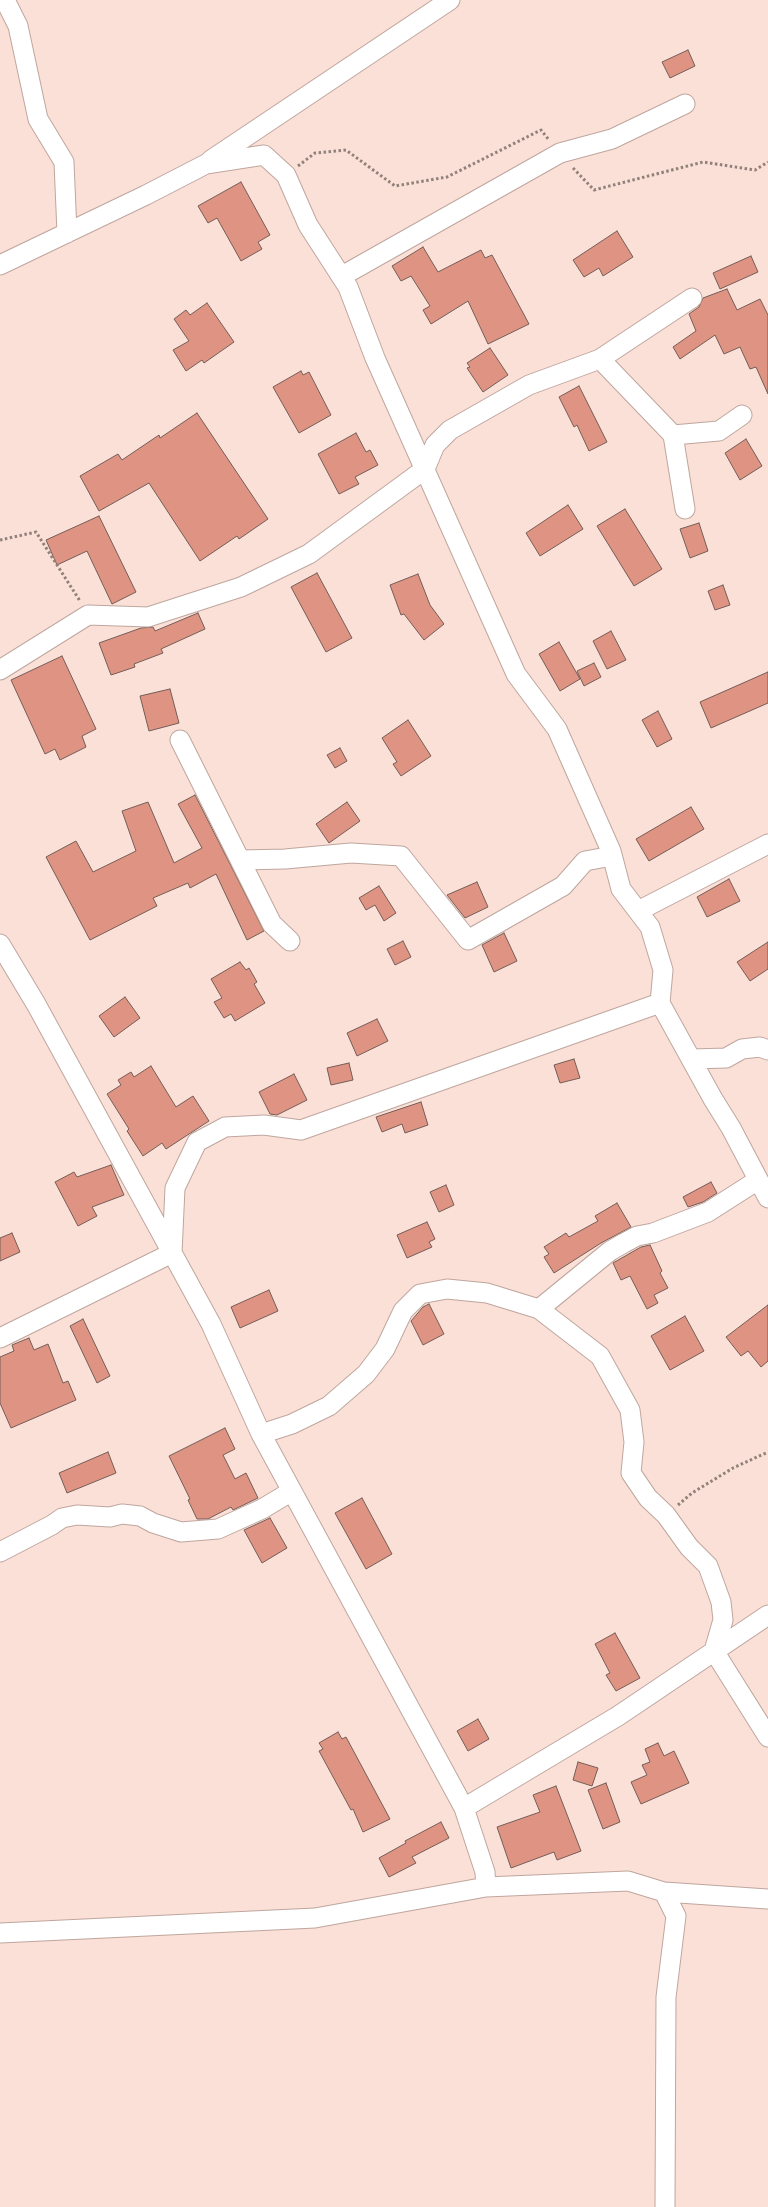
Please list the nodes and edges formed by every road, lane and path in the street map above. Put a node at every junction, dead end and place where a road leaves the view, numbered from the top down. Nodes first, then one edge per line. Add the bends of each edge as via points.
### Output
1 (5, 0) edge
2 (450, 0) edge
3 (685, 104) dead end
4 (206, 164) junction
5 (67, 233) junction
6 (0, 265) edge
7 (342, 276) junction
8 (692, 298) dead end
9 (600, 359) junction
10 (742, 415) dead end
11 (673, 435) junction
12 (425, 469) junction
13 (685, 509) dead end
14 (0, 540) edge
15 (88, 615) junction
16 (0, 670) edge
17 (180, 740) dead end
18 (768, 844) edge
19 (612, 856) junction
20 (241, 860) junction
21 (638, 911) junction
22 (290, 940) dead end
23 (0, 944) edge
24 (660, 1003) junction
25 (768, 1050) edge
26 (692, 1058) junction
27 (758, 1180) junction
28 (768, 1198) edge
29 (172, 1253) junction
30 (539, 1308) junction
31 (0, 1338) edge
32 (261, 1434) junction
33 (768, 1452) edge
34 (292, 1491) junction
35 (666, 1515) junction
36 (0, 1552) edge
37 (768, 1615) edge
38 (714, 1651) junction
39 (768, 1738) edge
40 (464, 1808) junction
41 (486, 1887) junction
42 (664, 1892) junction
43 (768, 1899) edge
44 (0, 1933) edge
45 (665, 2207) edge

1 - 5 street via 18,26 38,119 64,162
2 - 4 street
3 - 7 street via 612,139 560,153
4 - 5 street
4 - 7 street via 264,154 286,176 308,225
5 - 6 street
7 - 12 street
8 - 9 street
9 - 11 street
9 - 12 street via 530,386 450,430 436,445
10 - 11 street via 719,430
11 - 13 street
12 - 15 street via 309,554 241,587 148,617
12 - 19 street via 516,674 557,729
14 - 15 path via 36,532
15 - 16 street
17 - 20 street
18 - 21 street
19 - 20 street via 585,861 563,886 468,940 401,856 351,853
19 - 21 street via 620,889
20 - 22 street via 272,924
21 - 24 street via 650,927 663,970
23 - 29 street
24 - 26 street
24 - 29 street via 301,1130 264,1125 225,1127 197,1142 175,1188
25 - 26 street via 742,1048 726,1058
26 - 27 street
27 - 28 street
27 - 30 street via 708,1212 638,1236 610,1251
29 - 31 street
29 - 32 street via 211,1324
30 - 32 street via 487,1293 447,1289 420,1294 403,1311 386,1349 366,1374 329,1406 292,1424
30 - 35 street via 600,1356 630,1410 634,1442 631,1474 648,1498
32 - 34 street
33 - 35 path via 692,1493
34 - 36 street via 262,1509 218,1528 182,1532 140,1516 77,1515 62,1518
34 - 40 street
35 - 38 street via 689,1547 708,1566 721,1602 723,1620
37 - 38 street
38 - 39 street
38 - 40 street via 618,1716
40 - 41 street via 485,1872
41 - 42 street via 628,1881
41 - 44 street via 315,1918
42 - 43 street
42 - 45 street via 676,1916 666,1997

